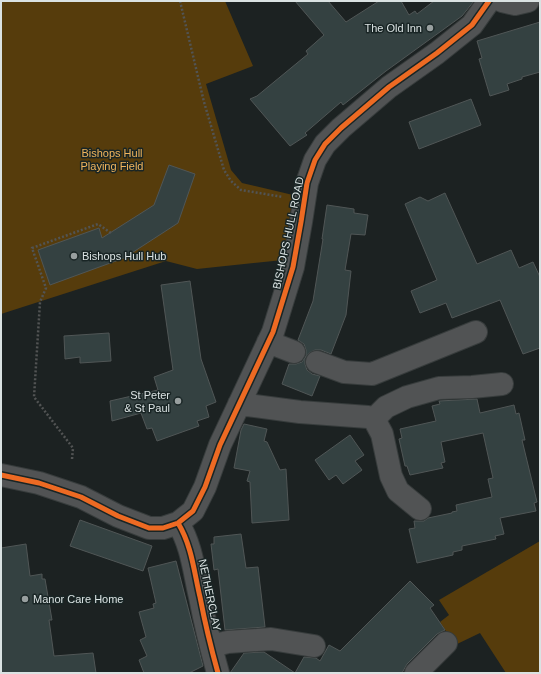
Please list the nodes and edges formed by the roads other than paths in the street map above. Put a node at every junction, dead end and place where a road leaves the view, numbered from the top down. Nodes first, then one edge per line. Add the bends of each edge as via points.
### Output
1 (489, 1) edge
2 (502, 1) edge
3 (528, 1) edge
4 (476, 332) dead end
5 (268, 342) junction
6 (294, 352) dead end
7 (317, 362) dead end
8 (502, 384) dead end
9 (239, 404) junction
10 (374, 419) junction
11 (1, 475) edge
12 (420, 509) dead end
13 (178, 523) junction
14 (446, 643) dead end
15 (211, 646) junction
16 (314, 646) dead end
17 (218, 673) edge
18 (416, 673) edge

1 - 5 street, BISHOPS HULL ROAD via 472,24 389,87 326,144 307,183 293,267
2 - 3 street via 515,4
4 - 7 street via 372,374 344,372
5 - 6 street
5 - 9 street, BISHOPS HULL ROAD
8 - 10 street via 439,388 413,395 386,407
9 - 10 street
9 - 13 street, BISHOPS HULL ROAD via 193,511
10 - 12 street via 382,434 391,476 398,491
11 - 13 street via 39,483 81,497 149,528 163,528
13 - 15 street, NETHERCLAY via 190,549
14 - 18 street
15 - 16 street via 228,642 271,639
15 - 17 street, NETHERCLAY

